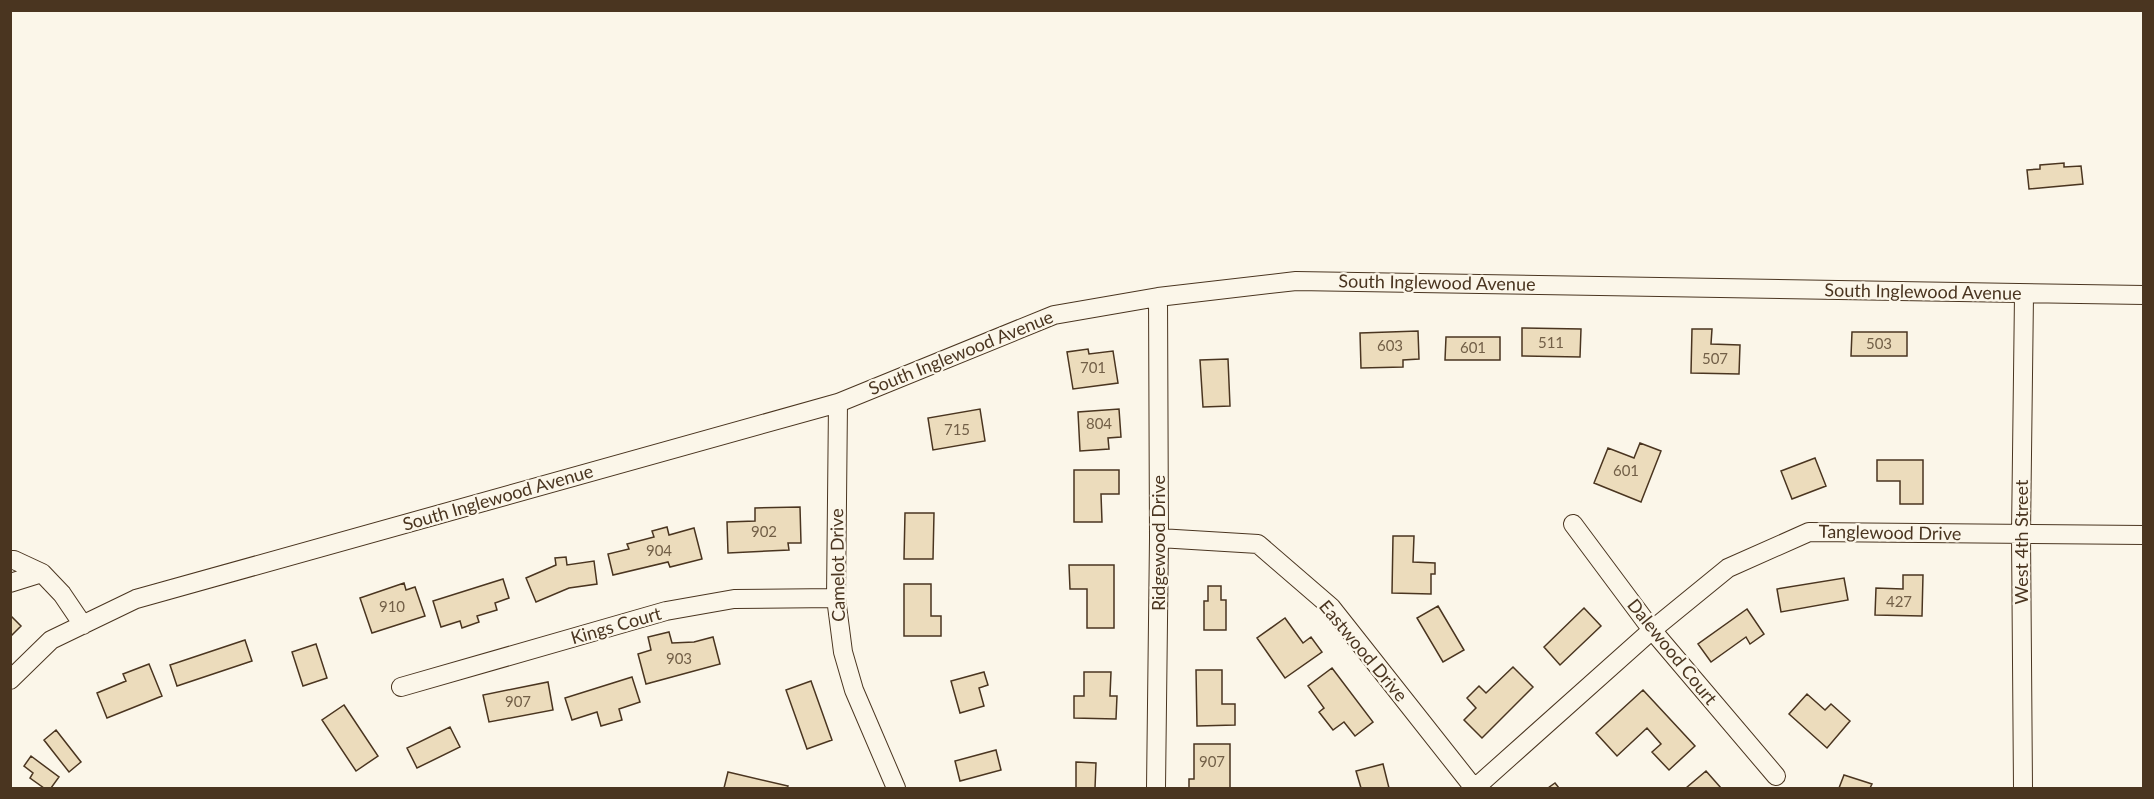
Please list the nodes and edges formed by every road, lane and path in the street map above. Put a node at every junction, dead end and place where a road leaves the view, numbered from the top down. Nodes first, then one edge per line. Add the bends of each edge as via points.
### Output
1 (2024, 295) junction
2 (2144, 295) edge
3 (1158, 297) junction
4 (838, 403) junction
5 (1573, 524) dead end
6 (2021, 534) junction
7 (2144, 535) edge
8 (1160, 538) junction
9 (10, 560) edge
10 (42, 573) junction
11 (10, 583) edge
12 (836, 598) junction
13 (82, 625) junction
14 (1652, 630) junction
15 (10, 680) edge
16 (401, 687) dead end
17 (1776, 776) dead end
18 (896, 789) edge
19 (1156, 789) edge
20 (1475, 789) edge
21 (2023, 789) edge

1 - 2 street, South Inglewood Avenue
1 - 3 street, South Inglewood Avenue via 1296,281
1 - 6 street, West 4th Street
3 - 4 street, South Inglewood Avenue via 1054,315
3 - 8 street, Ridgewood Drive
4 - 12 street, Camelot Drive
4 - 13 street, South Inglewood Avenue via 136,599
5 - 14 street, Dalewood Court
6 - 7 street, Tanglewood Drive
6 - 14 street, Tanglewood Drive via 1809,532 1728,568
6 - 21 street, West 4th Street
8 - 19 street, Ridgewood Drive
8 - 20 street, Eastwood Drive via 1258,544 1331,607
9 - 10 street
10 - 11 street
10 - 13 street via 62,594
12 - 16 street, Kings Court via 702,603
12 - 18 street, Camelot Drive via 843,652 854,690
13 - 15 street, South Inglewood Avenue via 51,640
14 - 17 street, Dalewood Court
14 - 20 street, Tanglewood Drive

